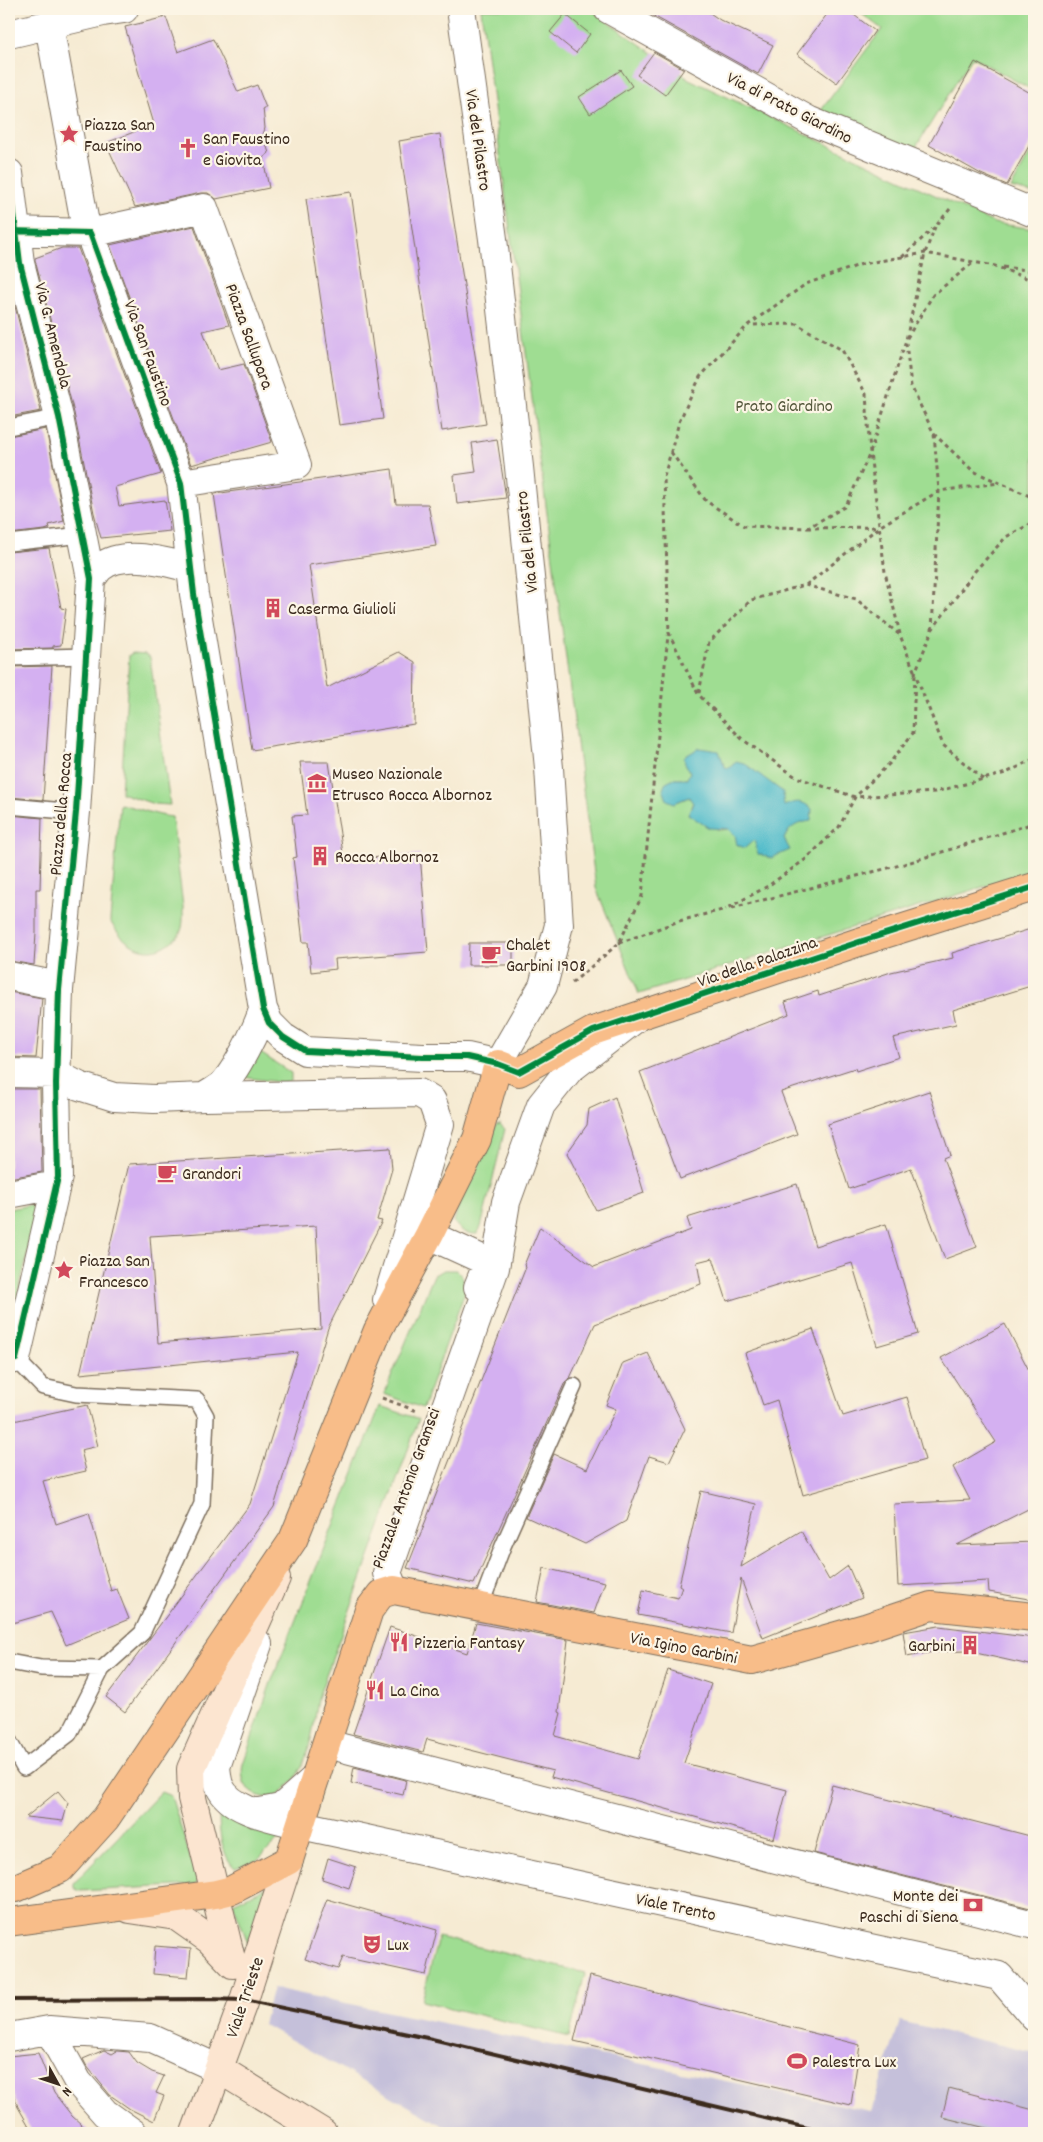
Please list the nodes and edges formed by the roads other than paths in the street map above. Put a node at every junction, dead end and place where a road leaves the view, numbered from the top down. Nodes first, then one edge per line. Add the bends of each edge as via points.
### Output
1 (461, 9) edge
2 (608, 9) edge
3 (110, 10) edge
4 (49, 25) junction
5 (9, 34) edge
6 (9, 173) edge
7 (1034, 213) edge
8 (11, 232) edge
9 (90, 233) junction
10 (59, 417) junction
11 (9, 427) edge
12 (63, 447) joint
13 (181, 483) junction
14 (82, 535) junction
15 (9, 543) edge
16 (190, 568) junction
17 (91, 579) junction
18 (87, 656) junction
19 (9, 658) edge
20 (9, 806) edge
21 (76, 812) junction
22 (1034, 887) edge
23 (9, 976) edge
24 (59, 986) junction
25 (263, 1009) junction
26 (636, 1018) junction
27 (498, 1064) junction
28 (9, 1073) edge
29 (56, 1074) junction
30 (204, 1097) junction
31 (56, 1185) junction
32 (9, 1194) edge
33 (429, 1235) junction
34 (495, 1268) joint
35 (378, 1330) junction
36 (12, 1360) edge
37 (574, 1386) dead end
38 (293, 1540) junction
39 (394, 1590) junction
40 (480, 1606) junction
41 (369, 1610) junction
42 (1034, 1617) edge
43 (9, 1662) edge
44 (102, 1669) junction
45 (9, 1741) edge
46 (327, 1744) junction
47 (315, 1778) junction
48 (255, 1813) junction
49 (300, 1825) junction
50 (289, 1860) junction
51 (12, 1888) edge
52 (216, 1894) junction
53 (119, 1907) junction
54 (9, 1922) edge
55 (1034, 1925) edge
56 (232, 1963) junction
57 (245, 1996) junction
58 (1034, 2017) edge
59 (49, 2030) junction
60 (9, 2037) edge
61 (219, 2069) junction
62 (133, 2133) edge
63 (195, 2133) edge
64 (323, 2133) edge

1 - 27 street, Via del Pilastro via 519,467 549,768 559,925 543,986
2 - 7 street, Via di Prato Giardino via 810,121
3 - 4 street
4 - 5 street
4 - 9 street, Via San Faustino via 84,218
6 - 8 street
8 - 9 street
8 - 10 street, Via G. Amendola
9 - 13 street, Via San Faustino
9 - 13 street, Piazza Sallupara via 204,208 296,465
10 - 11 lane
10 - 12 street, Via G. Amendola
12 - 14 street, Piazza della Rocca
13 - 16 street
14 - 15 lane
14 - 17 street, Piazza della Rocca
16 - 17 street via 153,559 126,557 101,566
16 - 25 street
17 - 18 street, Piazza della Rocca
18 - 19 lane
18 - 21 street, Piazza della Rocca
20 - 21 lane
21 - 24 street, Piazza della Rocca
22 - 26 main road, Via della Palazzina
23 - 24 street
24 - 29 street, Piazza della Rocca
25 - 27 street via 283,1037 304,1050 467,1058
25 - 30 street via 259,1024 230,1076
26 - 27 main road, Via della Palazzina via 594,1031 519,1072
26 - 34 street, Via della Palazzina via 568,1070 541,1104 506,1202
27 - 33 main road via 477,1138
28 - 29 street
29 - 30 street via 79,1086 114,1097 154,1100
29 - 31 street, Piazza della Rocca
30 - 35 street via 419,1093 432,1101 440,1124
31 - 32 street
31 - 36 street
33 - 35 main road
33 - 41 street, Piazzale Antonio Gramsci via 488,1262 374,1567
34 - 39 street, Piazzale Antonio Gramsci via 387,1573
35 - 38 main road
36 - 44 lane via 43,1387 76,1394 197,1400 206,1416 202,1504 142,1634
37 - 40 lane
38 - 48 street via 216,1767 220,1787 232,1802
38 - 51 main road via 106,1818 60,1869
38 - 52 main road via 191,1769 192,1798
39 - 40 main road, Via Igino Garbini
39 - 41 main road via 381,1594
40 - 42 main road, Via Igino Garbini via 752,1660 931,1606
41 - 46 main road, Piazzale Antonio Gramsci
43 - 44 lane via 41,1668
44 - 45 lane via 70,1734 24,1768
46 - 47 main road, Piazzale Antonio Gramsci
46 - 55 street
47 - 48 street, Piazzale Antonio Gramsci via 281,1808
47 - 49 main road, Piazzale Antonio Gramsci
48 - 49 street
49 - 50 main road, Piazzale Antonio Gramsci
49 - 58 street, Viale Trento via 999,1976
50 - 52 main road via 232,1890
50 - 57 main road, Viale Trieste
52 - 53 main road
52 - 56 main road
53 - 54 main road
53 - 56 main road via 176,1916 210,1940
56 - 57 main road via 240,1976
57 - 61 main road, Viale Trieste
59 - 60 street
59 - 61 street via 150,2038
59 - 62 street via 78,2082 104,2113
61 - 63 main road, Viale Trieste
61 - 64 main road

